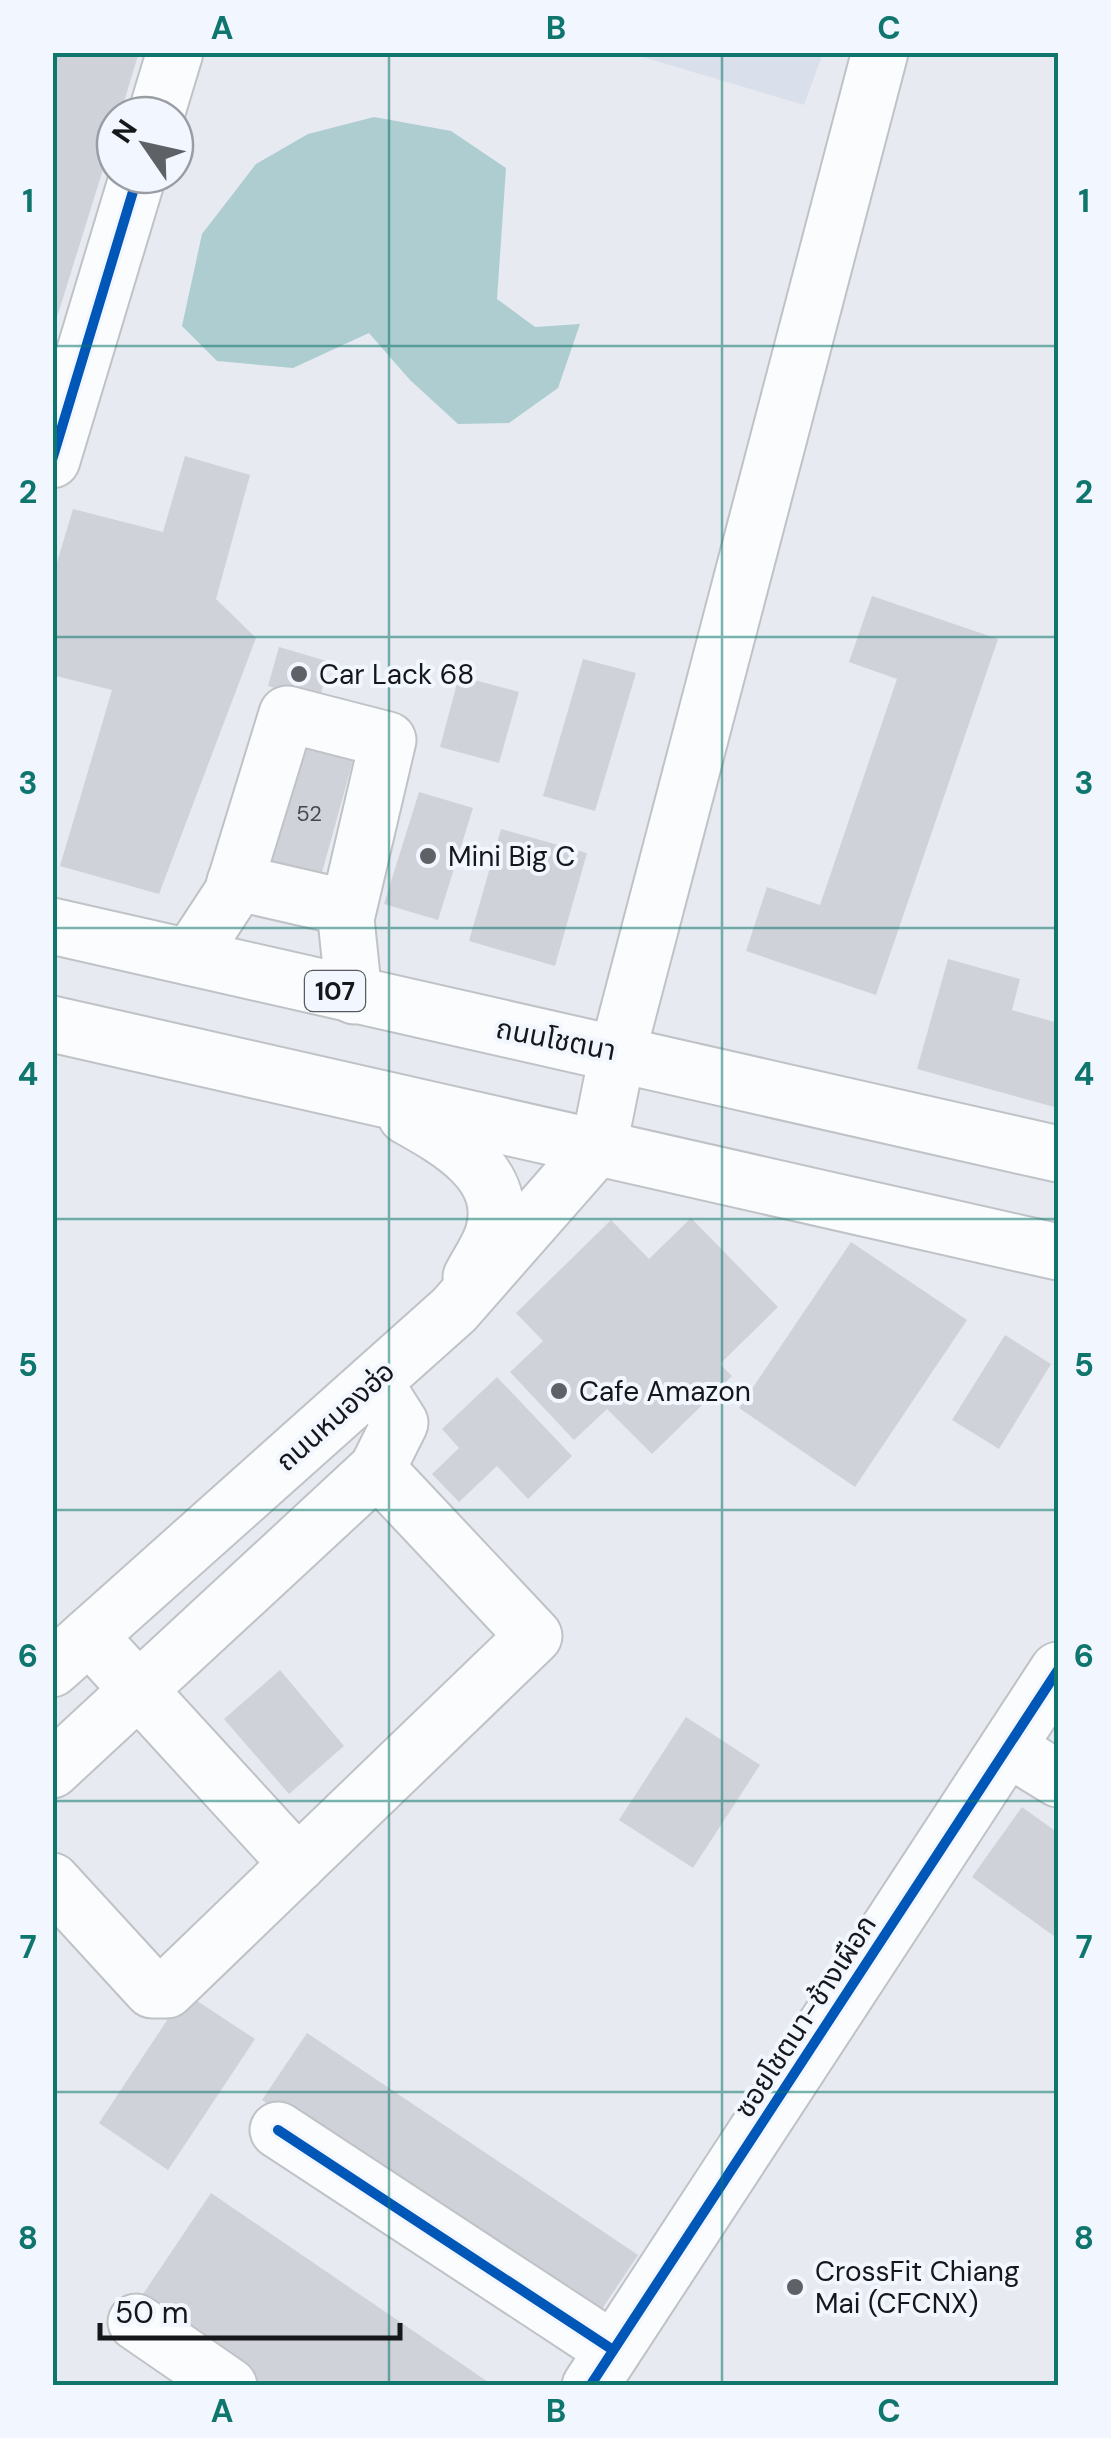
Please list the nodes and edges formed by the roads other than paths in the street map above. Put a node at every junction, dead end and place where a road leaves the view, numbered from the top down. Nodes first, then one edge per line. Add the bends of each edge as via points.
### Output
1 (175, 52) edge
2 (880, 52) edge
3 (162, 95) edge
4 (132, 195) edge
5 (52, 460) edge
6 (235, 882) junction
7 (348, 908) junction
8 (52, 926) edge
9 (190, 958) junction
10 (354, 996) junction
11 (52, 1024) edge
12 (618, 1051) junction
13 (380, 1100) junction
14 (599, 1145) junction
15 (1058, 1154) edge
16 (1058, 1252) edge
17 (454, 1310) junction
18 (374, 1382) junction
19 (377, 1469) junction
20 (71, 1652) edge
21 (1058, 1670) edge
22 (138, 1690) junction
23 (1008, 1748) junction
24 (52, 1770) edge
25 (1058, 1779) edge
26 (298, 1864) junction
27 (52, 1881) edge
28 (278, 2130) dead end
29 (136, 2322) dead end
30 (601, 2368) edge
31 (229, 2386) edge

1 - 3 main road
2 - 12 main road
4 - 5 main road
6 - 7 main road
6 - 7 main road via 287,714 388,740
6 - 9 main road
7 - 10 main road
8 - 9 main road, ถนนโชตนา / 107
9 - 10 main road, ถนนโชตนา / 107
10 - 12 main road, ถนนโชตนา / 107
11 - 13 main road
12 - 14 main road
12 - 15 main road, ถนนโชตนา / 107
13 - 14 main road
13 - 17 main road via 458,1145 492,1184 494,1232
14 - 16 main road
14 - 17 main road, ถนนหนองฮ่อ
17 - 18 main road, ถนนหนองฮ่อ
18 - 19 main road via 400,1422
18 - 20 main road, ถนนหนองฮ่อ
19 - 22 main road
19 - 26 main road via 534,1636
20 - 22 main road
21 - 23 main road, ซอยโชตนา-ช้างเผือก
22 - 24 main road
22 - 26 main road
23 - 25 main road
23 - 30 main road, ซอยโชตนา-ช้างเผือก
26 - 27 main road via 167,1990 152,1990
28 - 30 main road
29 - 31 main road

